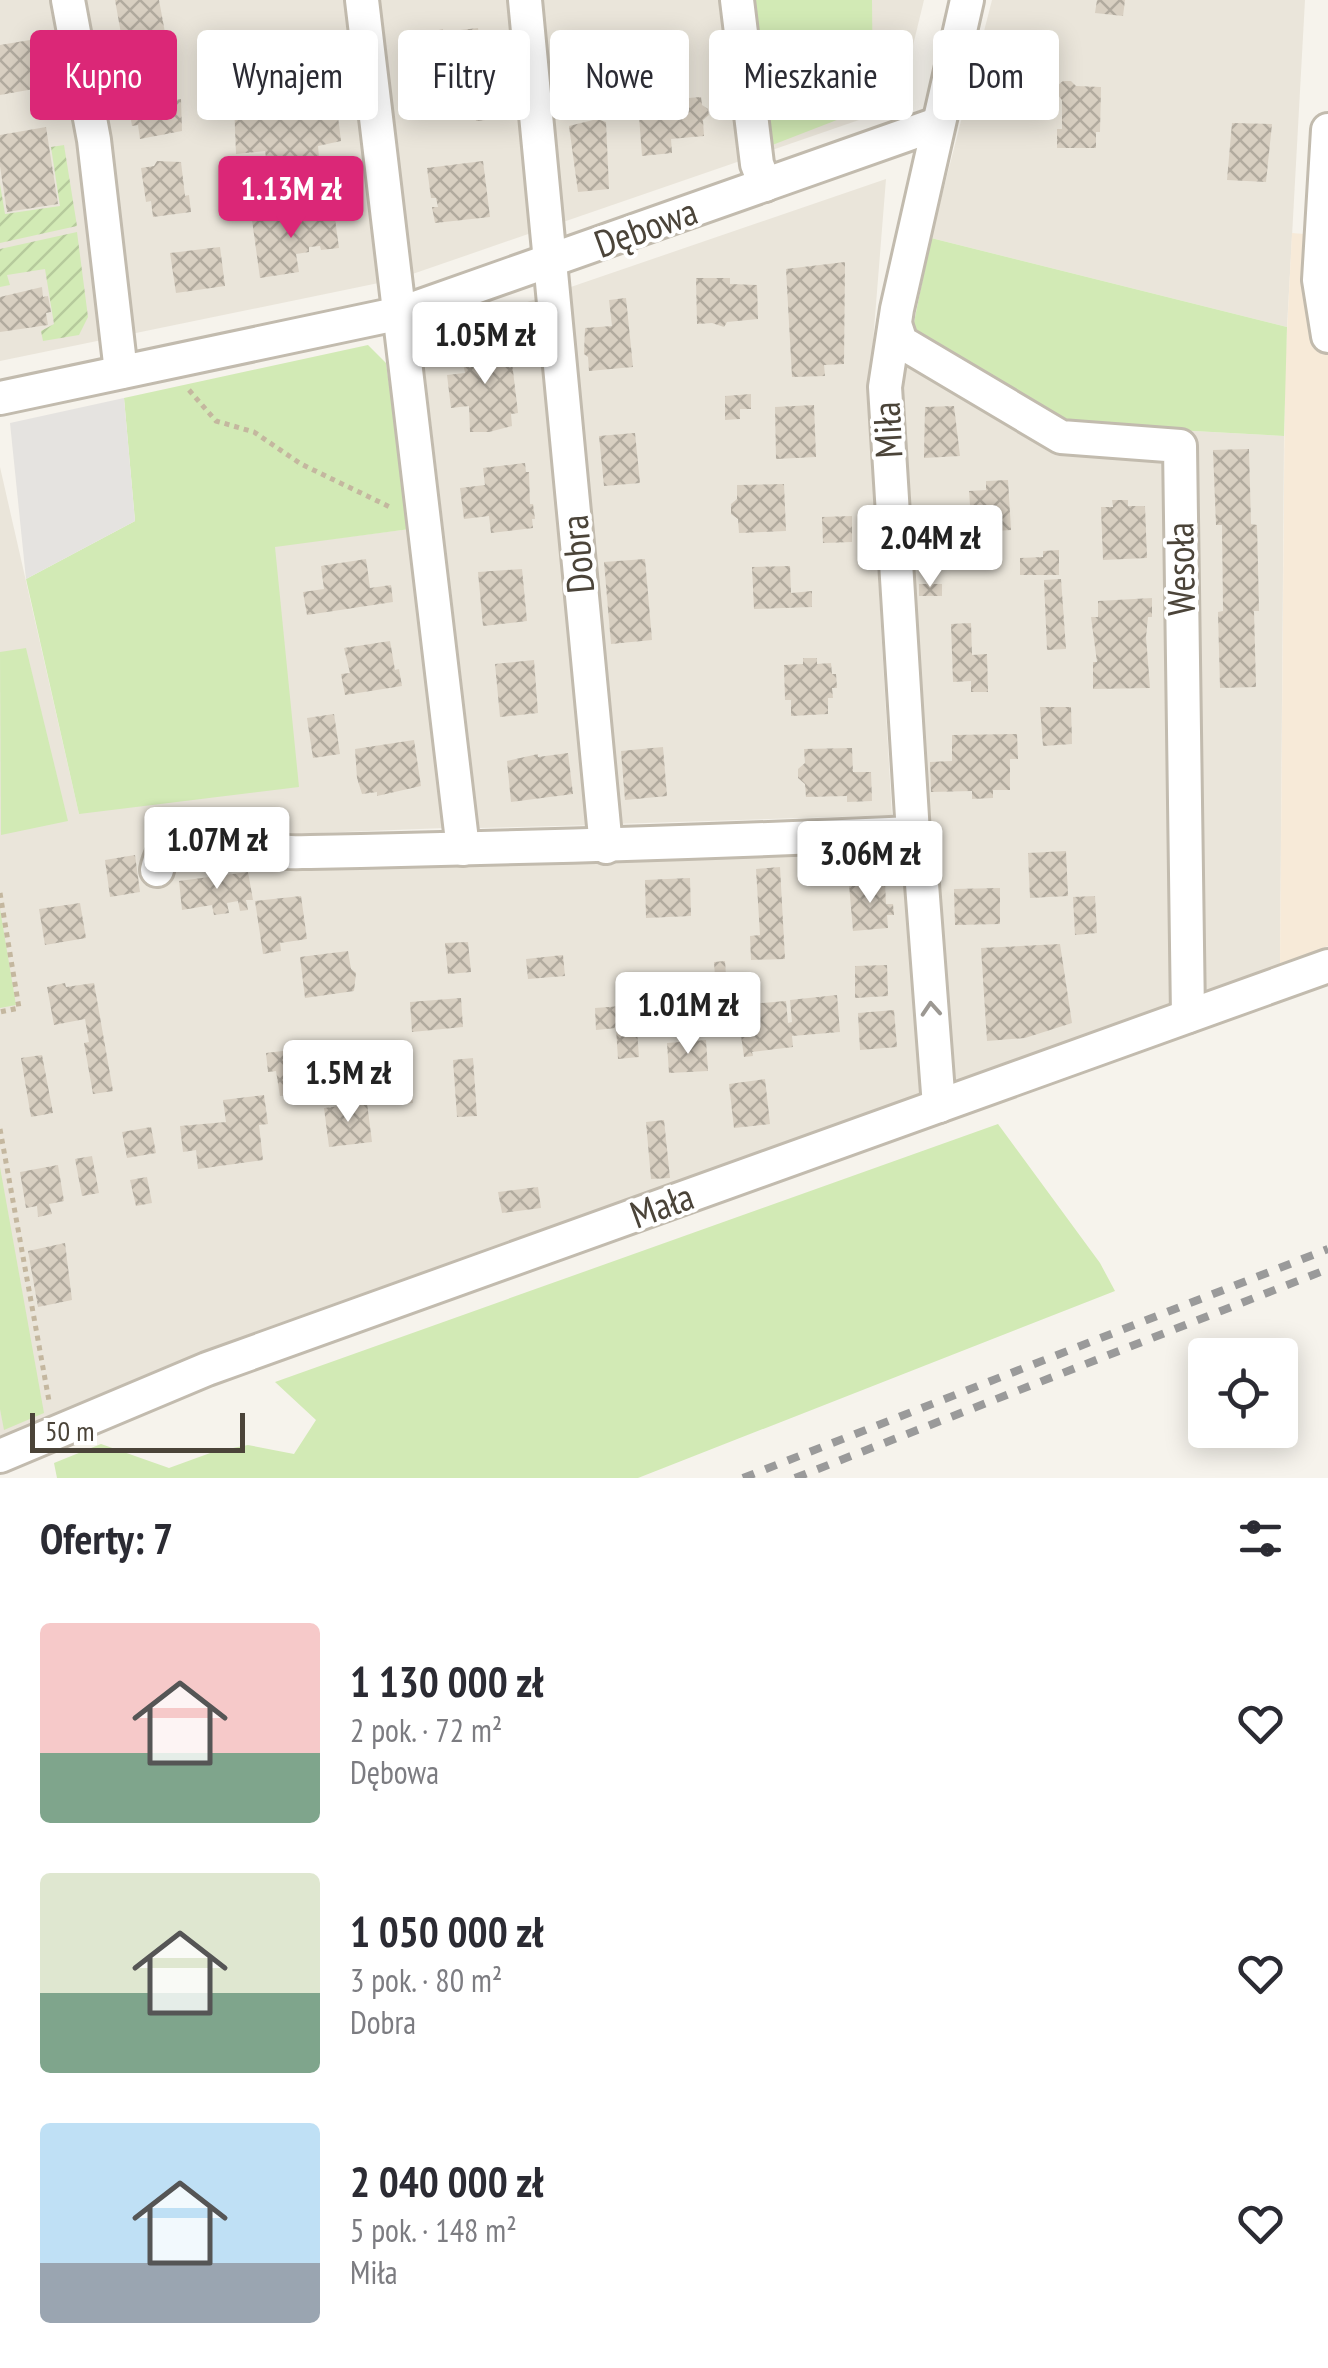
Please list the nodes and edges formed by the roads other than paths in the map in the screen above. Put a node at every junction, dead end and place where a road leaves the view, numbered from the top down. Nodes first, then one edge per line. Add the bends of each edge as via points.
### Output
1 (68, 0) edge
2 (362, 0) edge
3 (525, 0) edge
4 (737, 0) edge
5 (967, 0) edge
6 (937, 124) junction
7 (1328, 130) edge
8 (765, 185) junction
9 (550, 262) junction
10 (401, 314) junction
11 (895, 324) junction
12 (1328, 336) edge
13 (122, 372) junction
14 (0, 398) edge
15 (912, 834) junction
16 (606, 847) junction
17 (463, 848) junction
18 (157, 870) dead end
19 (1328, 966) edge
20 (1188, 1016) junction
21 (939, 1106) junction
22 (0, 1456) edge

1 - 13 street via 94,140
2 - 10 street
3 - 9 street, Dobra
4 - 8 street
5 - 6 street, Miła
6 - 8 street, Dębowa
6 - 11 street, Miła
7 - 12 street via 1319,280
8 - 9 street, Dębowa
9 - 10 street, Dębowa
9 - 16 street, Dobra
10 - 13 street, Dębowa
10 - 17 street
11 - 15 street, Miła via 885,387
11 - 20 street, Wesoła via 902,342 1061,437 1180,446
13 - 14 street, Dębowa
15 - 16 street
21 -> 15 street, Miła via 920,858
16 - 17 street
17 - 18 street via 285,852 186,834 169,842
19 - 20 street, Mała
20 - 21 street, Mała
21 - 22 street, Mała via 206,1369

